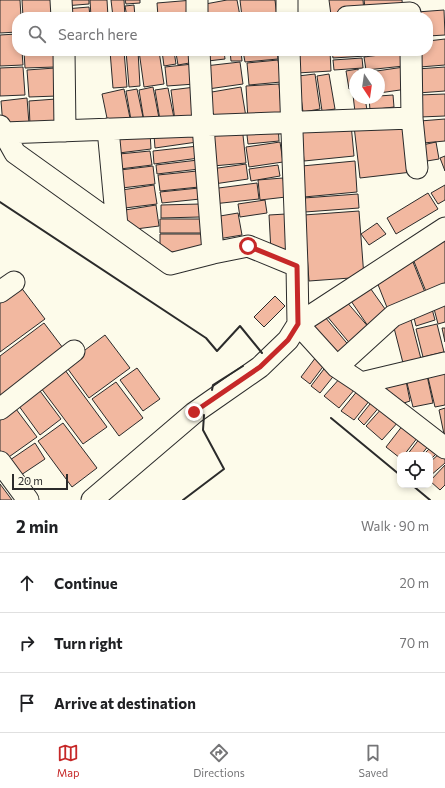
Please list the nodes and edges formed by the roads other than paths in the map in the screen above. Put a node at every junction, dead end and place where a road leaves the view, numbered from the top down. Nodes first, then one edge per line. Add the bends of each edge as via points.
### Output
1 (61, 0) edge
2 (197, 0) edge
3 (287, 0) edge
4 (410, 10) edge
5 (62, 12) edge
6 (197, 12) edge
7 (287, 12) edge
8 (392, 12) edge
9 (64, 56) edge
10 (199, 56) edge
11 (289, 56) edge
12 (411, 56) edge
13 (412, 118) junction
14 (291, 122) junction
15 (203, 126) junction
16 (108, 129) junction
17 (2, 130) edge
18 (65, 131) junction
19 (417, 168) dead end
20 (117, 226) junction
21 (445, 228) edge
22 (213, 253) junction
23 (297, 266) junction
24 (445, 294) edge
25 (298, 324) junction
26 (74, 351) dead end
27 (445, 363) edge
28 (337, 367) junction
29 (362, 383) junction
30 (0, 409) edge
31 (445, 448) edge
32 (0, 462) edge
33 (28, 500) edge
34 (92, 500) edge

1 - 5 street
2 - 6 street
3 - 7 street
4 - 8 street
9 - 18 street
10 - 15 street
11 - 14 street
12 - 13 street
13 - 14 street
13 - 19 street
14 - 15 street
14 - 23 street
15 - 16 street
15 - 22 street
16 - 18 street
16 - 20 street
17 - 18 street
17 - 20 street via 15,153
20 - 22 street via 170,264
21 - 25 street
22 - 23 street via 248,246
23 - 25 street
24 - 28 street via 393,316
25 - 28 street
25 - 34 street via 288,340 260,367 194,412
26 - 30 street
27 - 29 street
28 - 29 street
29 - 31 street
32 - 33 street

